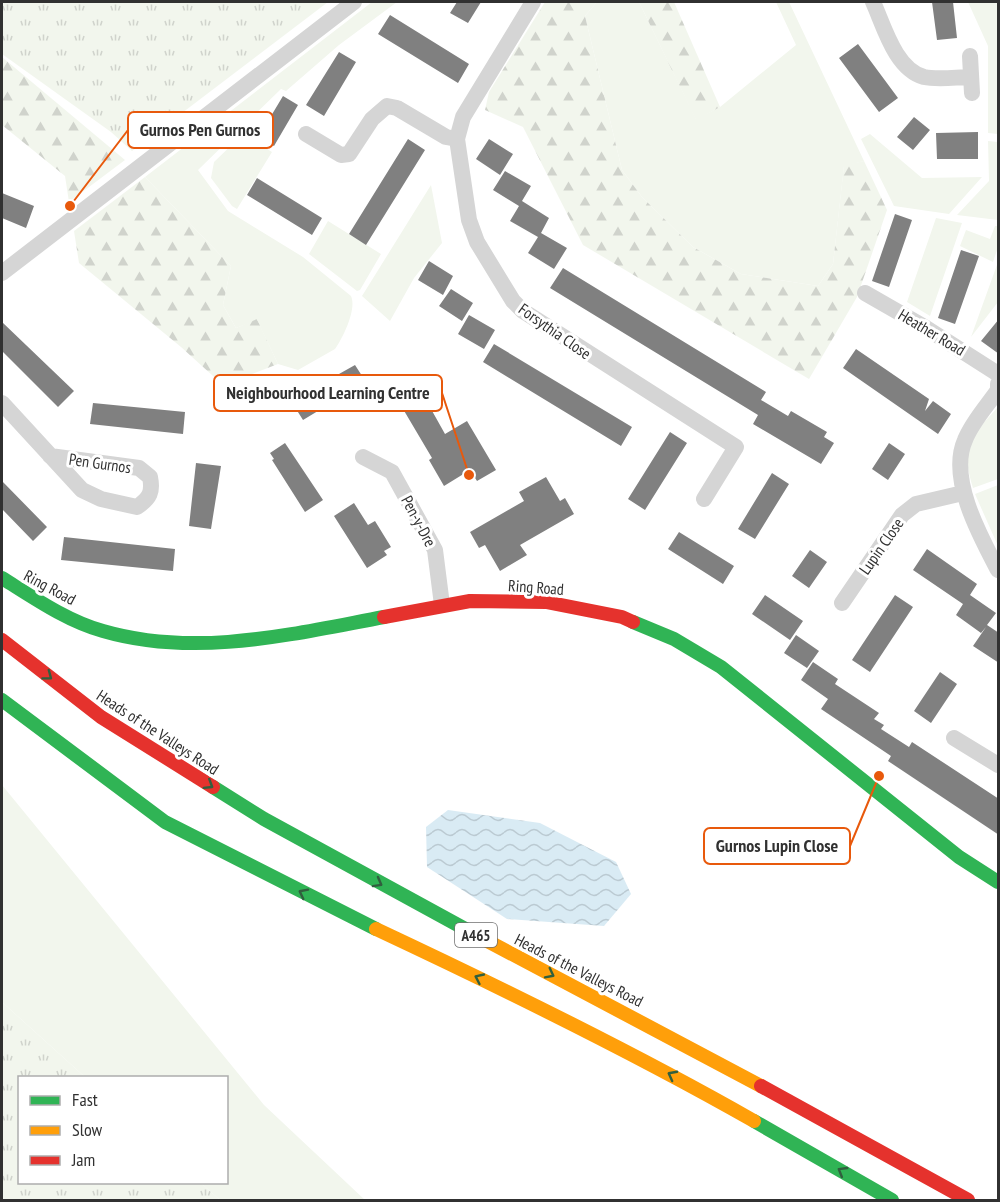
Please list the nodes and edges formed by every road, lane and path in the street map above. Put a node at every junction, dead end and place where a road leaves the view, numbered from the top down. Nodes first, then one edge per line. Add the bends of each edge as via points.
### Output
1 (354, 2) edge
2 (533, 2) edge
3 (873, 2) edge
4 (970, 56) dead end
5 (306, 134) dead end
6 (457, 139) junction
7 (2, 273) edge
8 (865, 293) dead end
9 (999, 374) edge
10 (999, 384) edge
11 (2, 403) edge
12 (50, 456) junction
13 (363, 457) dead end
14 (963, 493) junction
15 (704, 499) dead end
16 (999, 570) edge
17 (2, 578) edge
18 (842, 603) dead end
19 (442, 605) junction
20 (2, 640) edge
21 (2, 700) edge
22 (954, 738) dead end
23 (999, 765) edge
24 (999, 882) edge
25 (892, 1200) edge
26 (968, 1200) edge

1 - 7 street
2 - 6 street, Forsythia Close via 463,117
3 - 4 street via 897,54 909,70 925,77 972,85
5 - 6 street via 341,155 349,154 372,119 387,106
6 - 15 street, Forsythia Close via 469,220 477,242 513,301 736,447
8 - 9 street, Heather Road
10 - 14 street via 965,439 960,455
11 - 12 street, Pen Gurnos
12 - 12 street, Pen Gurnos via 82,490 101,499 137,507 152,490 150,477 139,468
13 - 19 street, Pen-y-Dre via 392,472 435,550
14 - 16 street
14 - 18 street, Lupin Close via 916,504 902,514
17 - 19 main road, Ring Road via 48,607 102,631 206,645 297,633
19 - 24 main road, Ring Road via 546,602 622,617 674,639 721,667 959,858
20 -> 26 main road, Heads of the Valleys Road / A465 via 101,717 264,819
25 -> 21 main road, A465 via 559,1016 318,901 165,822
22 - 23 street

